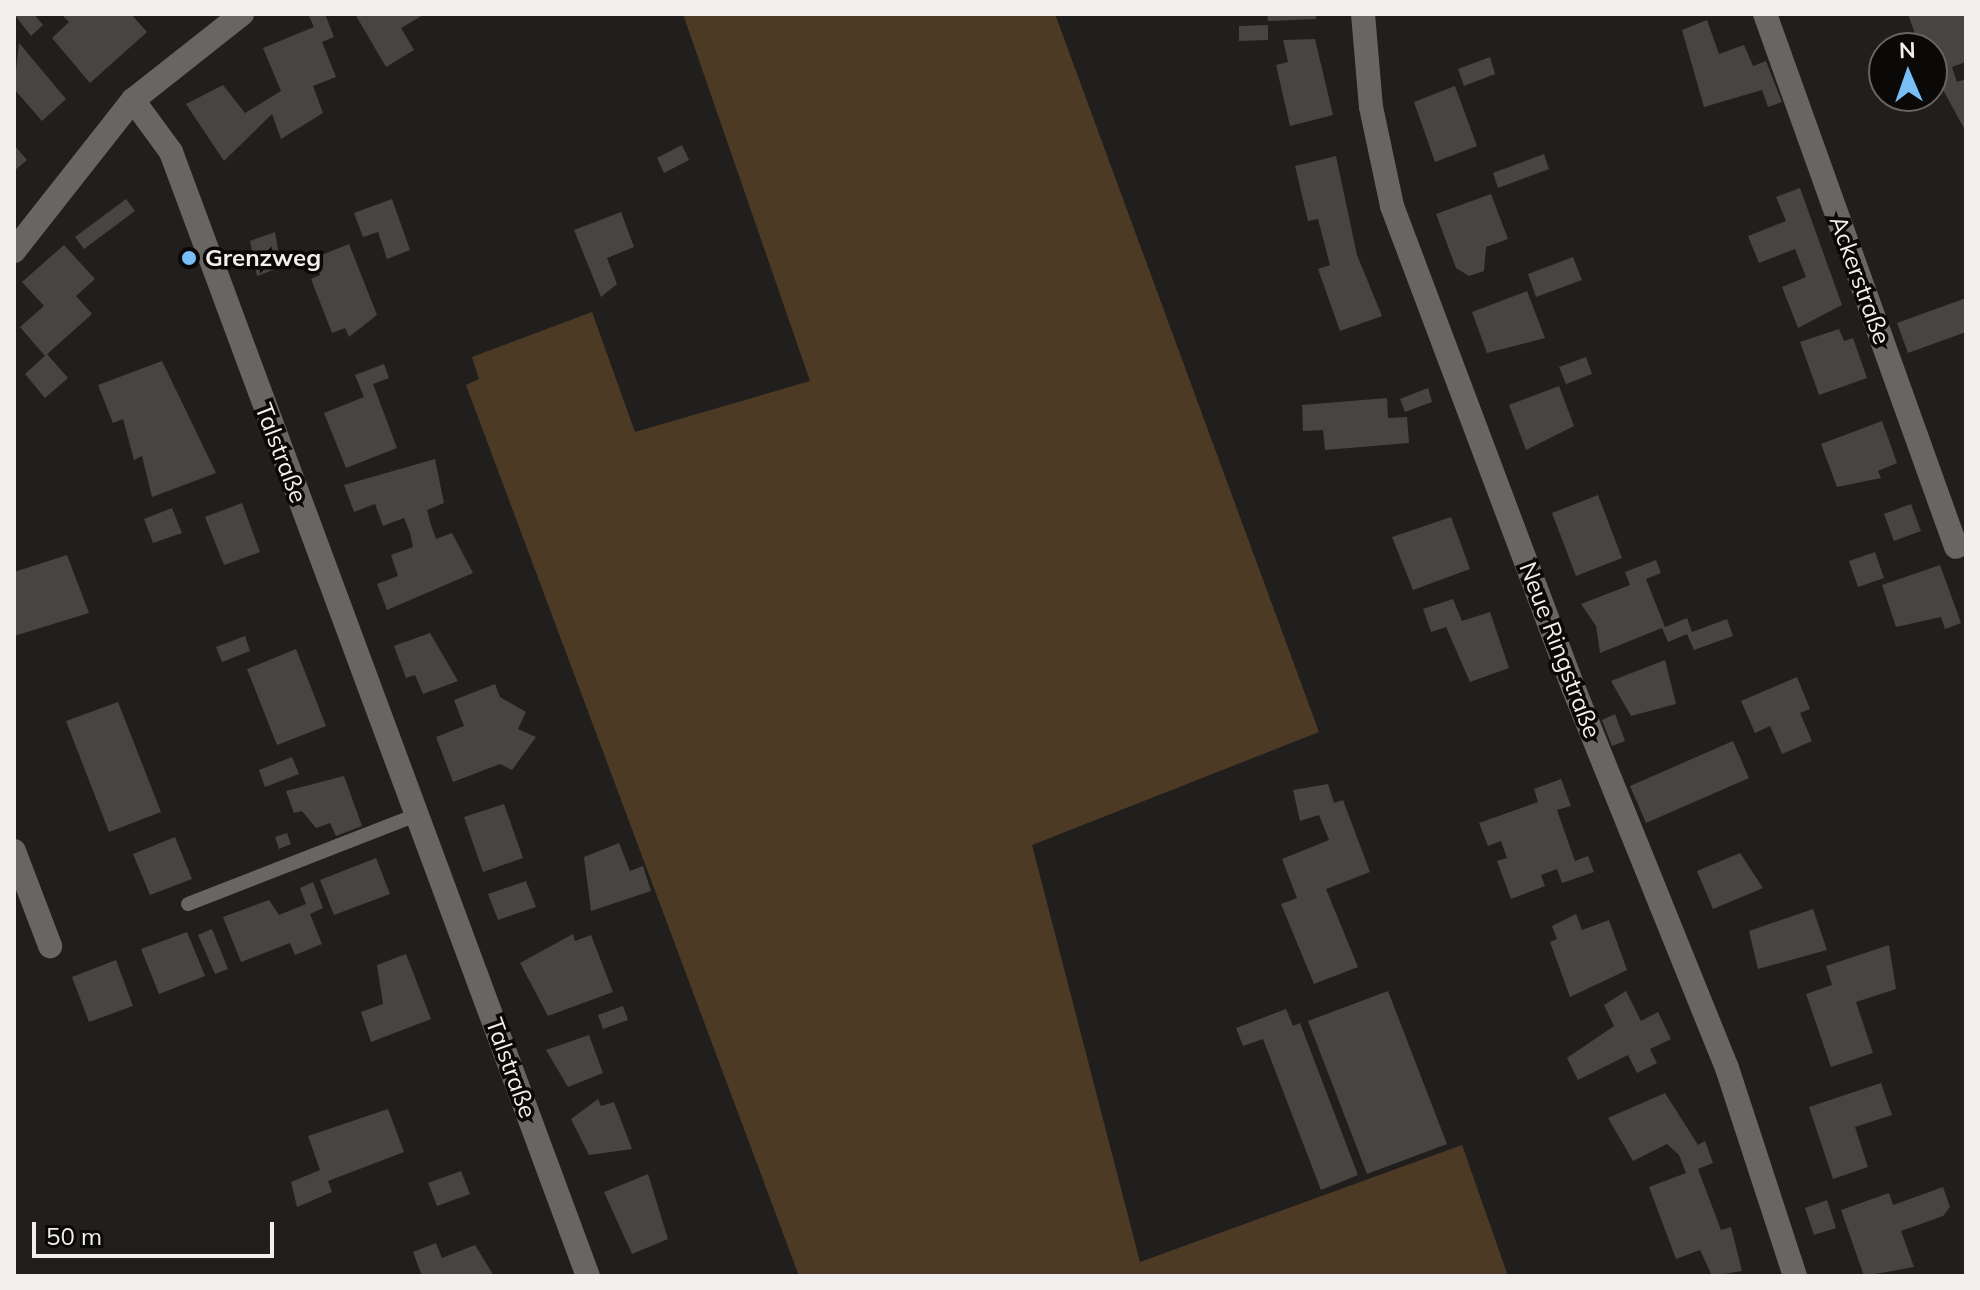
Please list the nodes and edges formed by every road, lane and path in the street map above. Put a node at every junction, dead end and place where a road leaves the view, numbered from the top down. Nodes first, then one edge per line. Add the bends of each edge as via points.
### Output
1 (242, 14) edge
2 (1363, 14) edge
3 (1765, 14) edge
4 (133, 100) junction
5 (14, 251) edge
6 (1956, 547) dead end
7 (416, 815) junction
8 (14, 851) edge
9 (188, 904) dead end
10 (50, 946) dead end
11 (588, 1276) edge
12 (1795, 1276) edge

1 - 4 street
2 - 12 street, Neue Ringstraße via 1371,107 1392,206 1573,687 1727,1068
3 - 6 street, Ackerstraße
4 - 5 street
4 - 7 street, Talstraße via 171,152
7 - 9 lane
7 - 11 street, Talstraße
8 - 10 street

